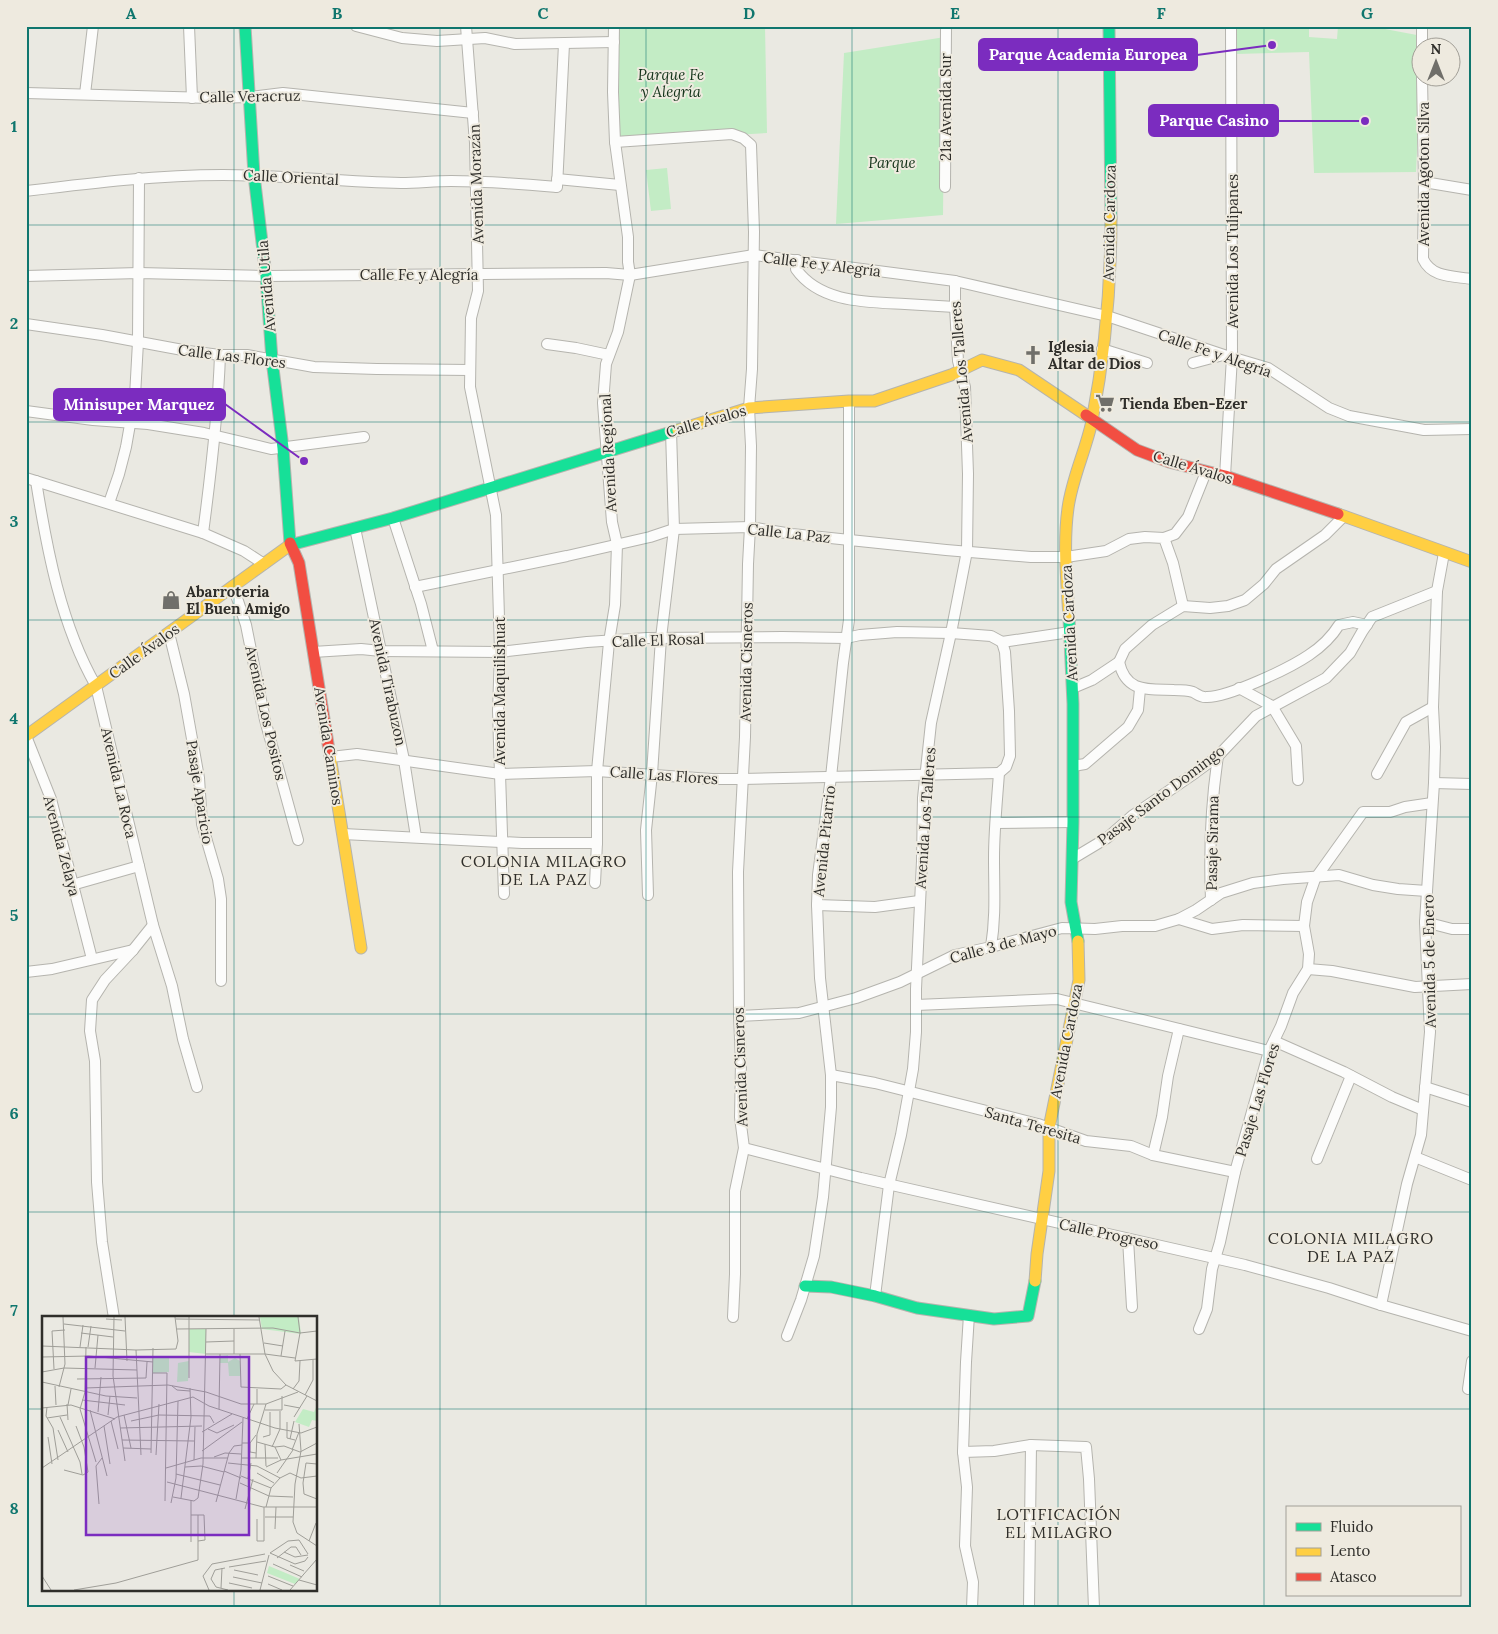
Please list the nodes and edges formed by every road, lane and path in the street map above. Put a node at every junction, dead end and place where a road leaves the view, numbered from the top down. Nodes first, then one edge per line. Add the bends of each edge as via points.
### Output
1 (93, 26) edge
2 (190, 26) edge
3 (245, 26) edge
4 (356, 26) edge
5 (466, 26) edge
6 (614, 26) edge
7 (946, 26) edge
8 (1109, 26) edge
9 (1232, 26) edge
10 (374, 29) edge
11 (468, 39) junction
12 (614, 42) junction
13 (564, 44) junction
14 (1422, 88) edge
15 (26, 93) edge
16 (85, 94) junction
17 (250, 97) junction
18 (192, 98) junction
19 (473, 113) junction
20 (615, 142) junction
21 (254, 175) junction
22 (139, 178) junction
23 (476, 182) junction
24 (1424, 182) junction
25 (557, 183) junction
26 (620, 185) junction
27 (944, 187) dead end
28 (1472, 190) edge
29 (26, 191) edge
30 (754, 255) junction
31 (797, 260) junction
32 (139, 273) junction
33 (478, 274) junction
34 (26, 276) edge
35 (266, 276) junction
36 (630, 276) junction
37 (1472, 279) edge
38 (955, 281) junction
39 (954, 307) junction
40 (1107, 316) junction
41 (26, 324) edge
42 (138, 342) junction
43 (547, 344) dead end
44 (1102, 350) junction
45 (220, 354) junction
46 (609, 355) junction
47 (1228, 356) junction
48 (272, 360) junction
49 (1147, 363) dead end
50 (1193, 363) dead end
51 (470, 370) junction
52 (961, 370) junction
53 (849, 401) junction
54 (749, 408) junction
55 (26, 411) edge
56 (1092, 419) junction
57 (130, 422) junction
58 (1472, 429) edge
59 (671, 431) junction
60 (215, 436) junction
61 (364, 437) dead end
62 (283, 448) junction
63 (607, 453) junction
64 (1206, 472) junction
65 (1225, 476) junction
66 (31, 480) edge
67 (491, 489) junction
68 (108, 503) junction
69 (1344, 516) junction
70 (393, 518) junction
71 (750, 527) junction
72 (355, 528) junction
73 (674, 529) junction
74 (203, 533) junction
75 (849, 539) junction
76 (1166, 542) junction
77 (617, 544) junction
78 (290, 546) junction
79 (967, 551) junction
80 (1444, 553) junction
81 (1066, 557) junction
82 (1472, 562) edge
83 (264, 564) junction
84 (498, 571) junction
85 (233, 586) junction
86 (415, 587) junction
87 (1437, 592) junction
88 (1183, 606) junction
89 (1367, 625) junction
90 (1070, 632) junction
91 (169, 633) junction
92 (951, 633) junction
93 (661, 638) junction
94 (746, 638) junction
95 (846, 638) junction
96 (609, 642) junction
97 (1002, 642) junction
98 (381, 650) junction
99 (433, 651) junction
100 (313, 652) junction
101 (500, 652) junction
102 (1119, 662) junction
103 (96, 686) junction
104 (1072, 688) junction
105 (1239, 688) junction
106 (1140, 689) junction
107 (1272, 706) junction
108 (1433, 707) junction
109 (26, 736) edge
110 (1218, 756) junction
111 (331, 757) junction
112 (404, 760) junction
113 (1073, 766) junction
114 (597, 770) junction
115 (999, 773) junction
116 (500, 774) junction
117 (652, 774) junction
118 (1377, 774) dead end
119 (926, 775) junction
120 (831, 777) junction
121 (742, 779) junction
122 (1298, 780) dead end
123 (1434, 783) junction
124 (1472, 784) edge
125 (1432, 803) junction
126 (1073, 822) junction
127 (996, 823) junction
128 (342, 834) junction
129 (416, 837) junction
130 (298, 840) dead end
131 (502, 842) junction
132 (597, 843) junction
133 (1072, 859) junction
134 (138, 866) junction
135 (1317, 877) junction
136 (595, 883) dead end
137 (72, 885) junction
138 (1427, 891) junction
139 (504, 894) dead end
140 (648, 895) dead end
141 (1212, 900) junction
142 (919, 901) junction
143 (817, 905) junction
144 (1179, 919) junction
145 (1424, 922) junction
146 (153, 925) junction
147 (1304, 926) junction
148 (1076, 928) junction
149 (1472, 929) edge
150 (991, 947) junction
151 (361, 948) dead end
152 (134, 950) junction
153 (92, 959) junction
154 (1308, 969) junction
155 (26, 972) edge
156 (916, 974) junction
157 (221, 981) dead end
158 (1472, 984) edge
159 (1428, 987) junction
160 (1074, 1002) junction
161 (916, 1005) junction
162 (823, 1006) junction
163 (739, 1016) junction
164 (1179, 1029) junction
165 (1274, 1041) junction
166 (1269, 1051) junction
167 (831, 1075) junction
168 (1351, 1076) junction
169 (197, 1087) dead end
170 (1425, 1087) junction
171 (908, 1092) junction
172 (1472, 1102) edge
173 (1423, 1110) junction
174 (1049, 1128) junction
175 (744, 1148) junction
176 (1153, 1155) junction
177 (1414, 1157) junction
178 (1317, 1159) dead end
179 (825, 1169) junction
180 (1235, 1172) junction
181 (1472, 1180) edge
182 (889, 1185) junction
183 (1042, 1220) junction
184 (1128, 1239) junction
185 (1215, 1258) junction
186 (805, 1286) junction
187 (874, 1296) junction
188 (1381, 1305) junction
189 (1132, 1308) dead end
190 (969, 1315) junction
191 (114, 1316) edge
192 (733, 1317) dead end
193 (1200, 1329) dead end
194 (1472, 1331) edge
195 (787, 1336) dead end
196 (1472, 1361) edge
197 (1468, 1389) dead end
198 (1031, 1445) junction
199 (963, 1452) junction
200 (972, 1608) edge
201 (1029, 1608) edge
202 (1094, 1608) edge

1 - 16 street
2 - 18 street
3 - 17 street, Avenida Utila
4 - 10 street
5 - 11 street, Avenida Morazán
6 - 12 street, Avenida Regional
7 - 27 street, 21a Avenida Sur
8 - 40 street, Avenida Cardoza via 1111,257
9 - 47 street, Avenida Los Tulipanes
10 - 11 street via 419,40
11 - 13 street via 485,38 515,44
11 - 19 street, Avenida Morazán
12 - 13 street
12 - 20 street, Avenida Regional
13 - 25 street
14 - 24 street, Avenida Agoton Silva
15 - 16 street, Calle Veracruz
16 - 18 street, Calle Veracruz
17 - 18 street, Calle Veracruz
17 - 19 street, Calle Veracruz via 283,93
17 - 21 street, Avenida Utila
19 - 23 street, Avenida Morazán
20 - 26 street, Avenida Regional
20 - 30 street, Avenida Cisneros via 732,134 743,138 751,145
21 - 22 street, Calle Oriental
21 - 23 street, Calle Oriental via 401,183
21 - 35 street, Avenida Utila
22 - 29 street, Calle Oriental
22 - 32 street
23 - 25 street, Calle Oriental
23 - 33 street, Avenida Morazán
24 - 28 street
24 - 37 street, Avenida Agoton Silva via 1423,259 1427,268 1439,274
25 - 26 street, Calle Oriental
26 - 36 street, Avenida Regional
30 - 31 street, Calle Fe y Alegría
30 - 36 street, Calle Fe y Alegría
30 - 54 street, Avenida Cisneros
31 - 38 street, Calle Fe y Alegría
31 - 39 street via 796,269 803,280 835,296 878,304
32 - 34 street, Calle Fe y Alegría
32 - 35 street, Calle Fe y Alegría
32 - 42 street
33 - 35 street, Calle Fe y Alegría
33 - 36 street, Calle Fe y Alegría via 606,273
33 - 51 street, Avenida Morazán via 478,291 471,318
35 - 48 street, Avenida Utila
36 - 46 street, Avenida Regional via 618,332
38 - 39 street, Avenida Los Talleres
38 - 40 street, Calle Fe y Alegría
39 - 52 street, Avenida Los Talleres
40 - 44 street, Avenida Cardoza
40 - 47 street, Calle Fe y Alegría
41 - 42 street, Calle Las Flores
42 - 45 street, Calle Las Flores
42 - 57 street
43 - 46 street
44 - 49 street
44 - 56 street, Avenida Cardoza
45 - 48 street, Calle Las Flores via 247,354
45 - 60 street
46 - 63 street, Avenida Regional via 603,403
47 - 50 street
47 - 58 street, Calle Fe y Alegría via 1268,368 1329,408 1349,416 1424,430
47 - 65 street, Avenida Los Tulipanes
48 - 51 street, Calle Las Flores via 314,367
48 - 62 street, Avenida Utila
51 - 67 street, Avenida Morazán via 470,387
52 - 53 street, Calle Ávalos via 874,401
52 - 56 street, Calle Ávalos via 982,360 1019,370
52 - 79 street, Avenida Los Talleres via 965,387 968,474
53 - 54 street, Calle Ávalos
53 - 75 street, Avenida Pitarrio
54 - 59 street, Calle Ávalos
54 - 71 street, Avenida Cisneros
55 - 57 street
56 - 64 street, Calle Ávalos via 1137,450
56 - 81 street, Avenida Cardoza via 1068,507
57 - 60 street
57 - 68 street via 119,474
59 - 63 street, Calle Ávalos
59 - 73 street
60 - 62 street via 271,449
60 - 74 street
61 - 62 street
62 - 78 street, Avenida Utila
63 - 67 street, Calle Ávalos
63 - 77 street, Avenida Regional via 612,522
64 - 65 street, Calle Ávalos
64 - 76 street via 1188,517
65 - 69 street, Calle Ávalos
66 - 68 street
66 - 103 street, Avenida La Roca via 74,641
67 - 70 street, Calle Ávalos
67 - 84 street, Avenida Maquilishuat via 496,515
68 - 74 street
69 - 80 street, Calle Ávalos
69 - 88 street via 1325,535 1276,569 1245,600 1210,608
70 - 72 street, Calle Ávalos
70 - 86 street
71 - 73 street, Calle La Paz
71 - 75 street, Calle La Paz
71 - 94 street, Avenida Cisneros
72 - 78 street, Calle Ávalos
72 - 98 street, Avenida Tirabuzon
73 - 77 street, Calle La Paz
73 - 93 street
74 - 83 street via 244,550
75 - 79 street, Calle La Paz
75 - 95 street, Avenida Pitarrio
76 - 81 street, Calle La Paz via 1145,536 1117,544 1106,551
76 - 88 street
77 - 84 street, Calle La Paz
77 - 96 street, Avenida Regional via 615,605
78 - 83 street, Calle Ávalos
78 - 100 street, Avenida Caminos via 299,563
79 - 81 street, Calle La Paz
79 - 92 street, Avenida Los Talleres
80 - 82 street, Calle Ávalos
80 - 87 street, Avenida 5 de Enero
81 - 90 street, Avenida Cardoza
83 - 85 street, Calle Ávalos
84 - 86 street, Calle La Paz
84 - 101 street, Avenida Maquilishuat
85 - 91 street, Calle Ávalos
85 - 130 street, Avenida Los Positos via 246,625 265,720
86 - 99 street
87 - 89 street, Pasaje Santo Domingo via 1372,617
87 - 108 street, Avenida 5 de Enero
88 - 102 street via 1152,625 1125,649
89 - 105 street via 1353,622 1339,626 1309,656
89 - 107 street, Pasaje Santo Domingo via 1350,653 1326,678
90 - 97 street
90 - 104 street, Avenida Cardoza
91 - 103 street, Calle Ávalos
91 - 157 street, Pasaje Aparicio via 200,778 202,824 218,878
92 - 95 street, Calle El Rosal via 897,632
92 - 97 street, Calle El Rosal via 992,636
92 - 119 street, Avenida Los Talleres via 931,723
93 - 94 street, Calle El Rosal
93 - 96 street, Calle El Rosal
93 - 117 street
94 - 95 street, Calle El Rosal
94 - 121 street, Avenida Cisneros
95 - 120 street, Avenida Pitarrio
96 - 101 street, Calle El Rosal
96 - 114 street, Avenida Regional
97 - 115 street via 1009,701 1010,756 1006,767
98 - 99 street, Calle El Rosal
98 - 100 street, Calle El Rosal
98 - 112 street, Avenida Tirabuzon
99 - 101 street, Calle El Rosal
100 - 111 street, Avenida Caminos
101 - 116 street, Avenida Maquilishuat
102 - 104 street via 1092,680
102 - 106 street via 1126,680
103 - 109 street, Calle Ávalos
103 - 134 street, Avenida La Roca
104 - 113 street, Avenida Cardoza
105 - 106 street via 1204,698 1191,691
105 - 107 street
106 - 113 street via 1138,710 1128,727 1085,764
107 - 110 street, Pasaje Santo Domingo via 1256,716
107 - 122 street via 1296,746
108 - 118 street via 1406,722
108 - 123 street, Avenida 5 de Enero
109 - 137 street, Avenida Zelaya via 52,799
110 - 133 street, Pasaje Santo Domingo via 1132,816 1107,838
110 - 141 street, Pasaje Sirama via 1213,790
111 - 112 street, Calle Las Flores via 356,754
111 - 128 street, Avenida Caminos
112 - 116 street, Calle Las Flores
112 - 129 street, Avenida Tirabuzon
113 - 126 street, Avenida Cardoza
114 - 116 street, Calle Las Flores
114 - 117 street, Calle Las Flores
114 - 132 street, Avenida Regional
115 - 119 street, Calle Las Flores
115 - 127 street
116 - 131 street, Avenida Maquilishuat
117 - 121 street, Calle Las Flores
117 - 140 street via 646,830
119 - 120 street, Calle Las Flores
119 - 142 street, Avenida Los Talleres
120 - 121 street, Calle Las Flores
120 - 143 street, Avenida Pitarrio
121 - 163 street, Avenida Cisneros via 738,872
123 - 124 street
123 - 125 street, Avenida 5 de Enero
125 - 135 street via 1390,812 1363,812
125 - 138 street, Avenida 5 de Enero
126 - 127 street
126 - 133 street, Avenida Cardoza
127 - 150 street via 996,895
128 - 129 street
128 - 151 street, Avenida Caminos
129 - 131 street
131 - 132 street
131 - 139 street, Avenida Maquilishuat
132 - 136 street, Avenida Regional
133 - 148 street, Avenida Cardoza via 1071,902
134 - 137 street
134 - 146 street, Avenida La Roca
135 - 138 street, Calle 3 de Mayo via 1339,875 1398,890
135 - 141 street, Calle 3 de Mayo via 1253,884 1221,893
135 - 147 street via 1307,902
137 - 153 street, Avenida Zelaya
138 - 145 street, Avenida 5 de Enero
141 - 144 street, Calle 3 de Mayo
142 - 143 street via 875,907
142 - 156 street, Avenida Los Talleres
143 - 162 street, Avenida Pitarrio
144 - 147 street via 1212,929 1243,925
144 - 148 street, Calle 3 de Mayo via 1155,926
145 - 149 street via 1452,929
145 - 159 street, Avenida 5 de Enero
146 - 152 street
146 - 169 street, Avenida La Roca
147 - 154 street
148 - 150 street, Calle 3 de Mayo via 1062,928
148 - 160 street, Avenida Cardoza via 1079,980
150 - 156 street, Calle 3 de Mayo via 956,954
152 - 153 street
152 - 191 street via 105,980 92,1000 90,1031 95,1061 102,1242
153 - 155 street
154 - 159 street
154 - 165 street, Pasaje Las Flores via 1293,992
156 - 161 street, Avenida Los Talleres
156 - 162 street, Calle 3 de Mayo via 864,995
158 - 159 street
159 - 170 street, Avenida 5 de Enero via 1430,1032
160 - 161 street via 1057,999
160 - 164 street
160 - 174 street, Avenida Cardoza
161 - 171 street, Avenida Los Talleres via 913,1069
162 - 163 street, Calle 3 de Mayo via 799,1012
162 - 167 street, Avenida Pitarrio
163 - 175 street, Avenida Cisneros via 740,1118
164 - 166 street
164 - 176 street
165 - 166 street, Pasaje Las Flores
165 - 168 street
166 - 180 street, Pasaje Las Flores
167 - 171 street, Santa Teresita
167 - 179 street, Avenida Pitarrio
168 - 173 street
168 - 178 street
170 - 172 street
170 - 173 street, Avenida 5 de Enero
171 - 174 street, Santa Teresita
171 - 182 street, Avenida Los Talleres
173 - 177 street, Avenida 5 de Enero via 1421,1135
174 - 176 street, Santa Teresita via 1086,1141 1131,1146
174 - 183 street, Avenida Cardoza via 1049,1171
175 - 179 street, Calle Progreso
175 - 192 street, Avenida Cisneros via 735,1191
176 - 180 street, Santa Teresita
177 - 181 street
177 - 188 street, Avenida 5 de Enero
179 - 182 street, Calle Progreso
179 - 186 street, Avenida Pitarrio via 814,1256
180 - 185 street, Pasaje Las Flores
182 - 183 street, Calle Progreso
182 - 187 street, Avenida Los Talleres
183 - 184 street, Calle Progreso
183 - 190 street, Avenida Cardoza via 1028,1316 994,1319
184 - 185 street, Calle Progreso
184 - 189 street
185 - 188 street, Calle Progreso
185 - 193 street, Pasaje Las Flores via 1207,1309
186 - 187 street via 831,1287
186 - 195 street, Avenida Pitarrio
187 - 190 street via 917,1308
188 - 194 street, Calle Progreso
190 - 199 street
196 - 197 street
198 - 199 street
198 - 201 street
198 - 202 street via 1086,1447
199 - 200 street via 967,1488 965,1546 973,1582

